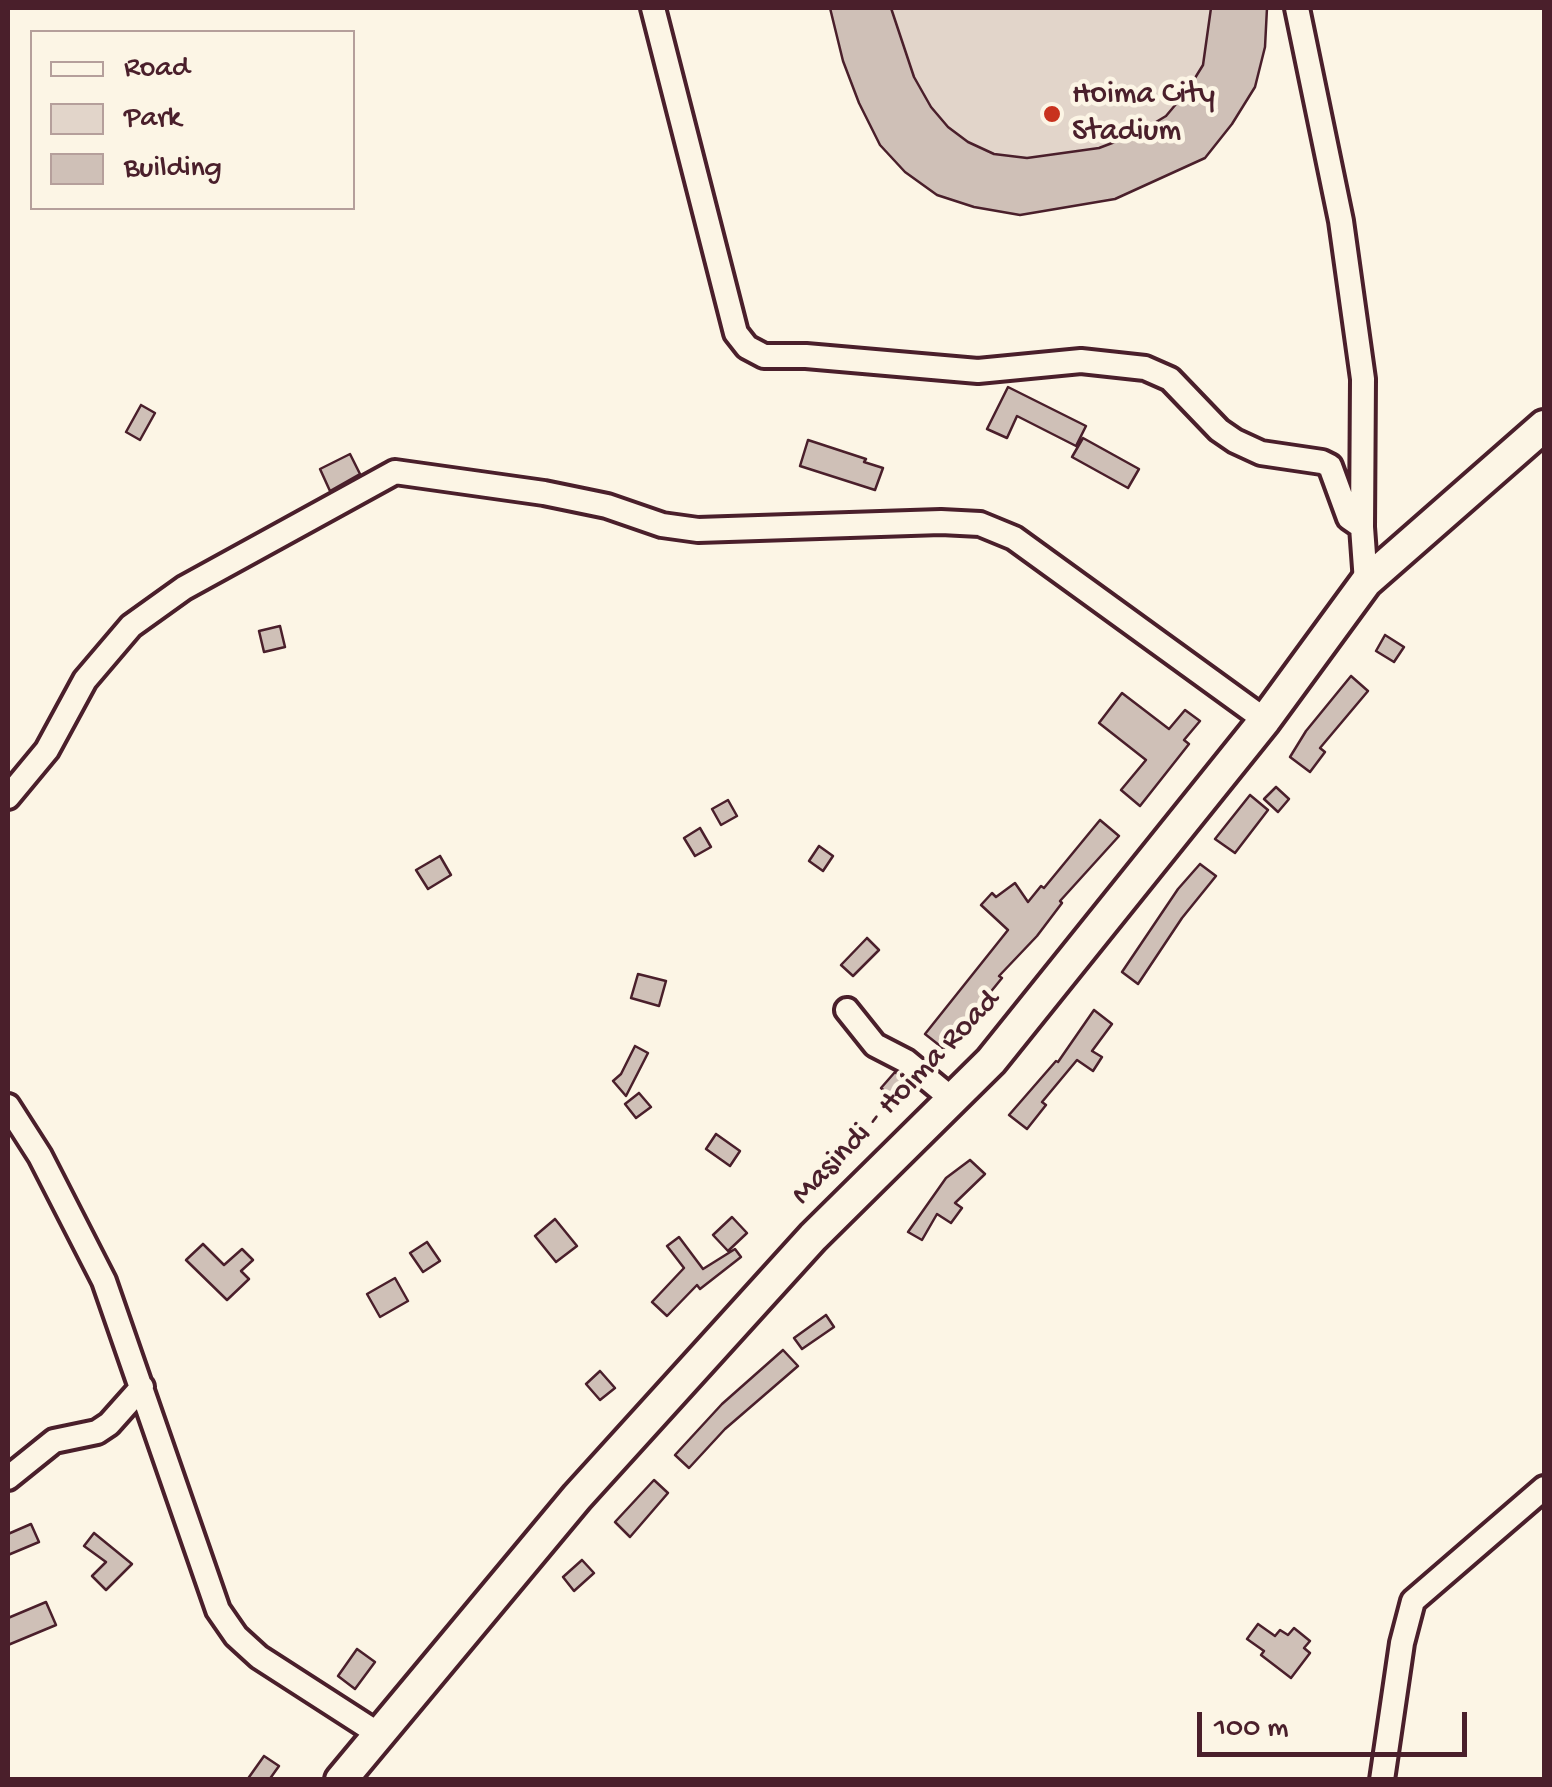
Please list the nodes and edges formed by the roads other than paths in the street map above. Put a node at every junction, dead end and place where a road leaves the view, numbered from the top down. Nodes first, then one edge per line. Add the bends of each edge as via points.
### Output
1 (653, 8) edge
2 (1296, 8) edge
3 (1544, 426) edge
4 (1362, 528) junction
5 (1366, 582) junction
6 (1264, 720) junction
7 (8, 796) edge
8 (847, 1010) dead end
9 (952, 1099) junction
10 (8, 1106) edge
11 (142, 1387) junction
12 (8, 1478) edge
13 (1544, 1488) edge
14 (377, 1733) junction
15 (341, 1780) edge
16 (1382, 1780) edge

1 - 4 street via 736,333 748,347 764,356 978,371 1081,361 1145,368 1170,378 1236,441 1261,453 1330,466 1349,518
2 - 4 street via 1341,221 1363,380
3 - 5 main road, Masindi - Hoima Road
4 - 5 street
5 - 6 main road, Masindi - Hoima Road
6 - 7 street via 1014,538 980,524 698,530 544,493 395,472 184,588 131,626 85,680 46,750
6 - 9 main road, Masindi - Hoima Road via 991,1061
8 - 9 street via 875,1045
9 - 14 main road, Masindi - Hoima Road via 813,1237 577,1497
10 - 11 street via 104,1281
11 - 12 street via 109,1424 54,1441
11 - 14 street via 218,1610 259,1657
13 - 16 street via 1413,1601
14 - 15 main road, Masindi - Hoima Road

